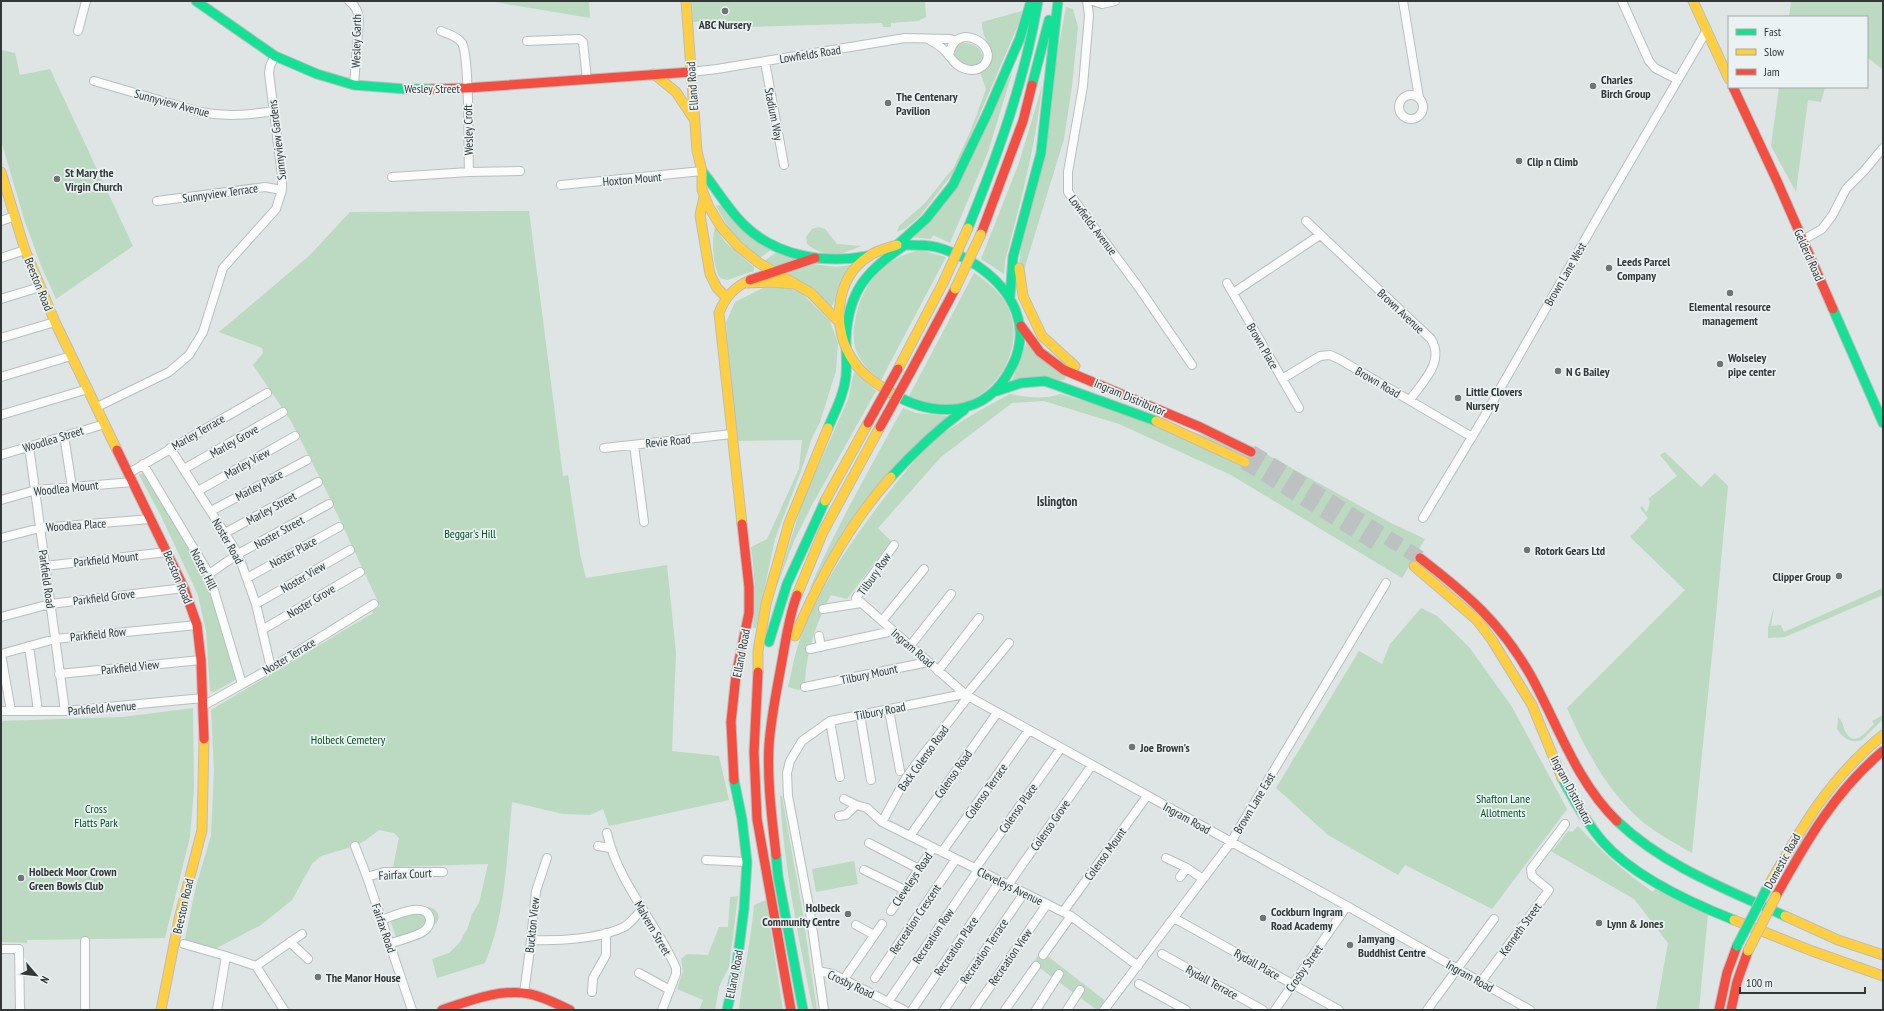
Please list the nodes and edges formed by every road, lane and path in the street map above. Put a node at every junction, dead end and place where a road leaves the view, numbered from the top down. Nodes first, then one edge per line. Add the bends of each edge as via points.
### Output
1 (86, 1) edge
2 (196, 1) edge
3 (349, 1) edge
4 (686, 1) edge
5 (1031, 1) edge
6 (1038, 1) edge
7 (1053, 1) edge
8 (1058, 1) edge
9 (1088, 1) edge
10 (1093, 1) edge
11 (1115, 1) edge
12 (1403, 1) edge
13 (1622, 1) edge
14 (1693, 1) edge
15 (1102, 4) junction
16 (1054, 15) junction
17 (1089, 15) junction
18 (1707, 30) junction
19 (78, 31) dead end
20 (441, 31) dead end
21 (928, 39) junction
22 (527, 41) dead end
23 (956, 41) junction
24 (275, 56) junction
25 (949, 56) junction
26 (765, 62) junction
27 (691, 72) junction
28 (654, 74) junction
29 (1728, 77) edge
30 (587, 79) junction
31 (1678, 80) junction
32 (94, 81) dead end
33 (354, 85) junction
34 (467, 88) junction
35 (1733, 88) edge
36 (1419, 98) dead end
37 (274, 112) junction
38 (694, 119) junction
39 (1883, 148) edge
40 (784, 165) dead end
41 (520, 171) dead end
42 (702, 171) junction
43 (1, 172) edge
44 (469, 172) junction
45 (392, 177) dead end
46 (561, 185) dead end
47 (282, 190) junction
48 (704, 197) junction
49 (157, 201) dead end
50 (15, 216) junction
51 (1, 221) edge
52 (1306, 221) dead end
53 (1320, 235) junction
54 (1018, 239) junction
55 (1803, 240) junction
56 (901, 245) junction
57 (26, 250) junction
58 (868, 256) junction
59 (1, 258) edge
60 (815, 258) junction
61 (772, 271) junction
62 (744, 283) junction
63 (1227, 283) dead end
64 (794, 284) junction
65 (40, 288) junction
66 (1233, 293) junction
67 (1010, 296) junction
68 (726, 297) junction
69 (1, 299) edge
70 (837, 320) junction
71 (55, 322) junction
72 (1021, 326) junction
73 (1, 338) edge
74 (847, 352) junction
75 (71, 356) junction
76 (1192, 365) dead end
77 (1, 376) edge
78 (1282, 379) junction
79 (88, 389) junction
80 (1113, 390) junction
81 (997, 391) junction
82 (267, 393) dead end
83 (1410, 400) junction
84 (97, 407) junction
85 (968, 407) junction
86 (1299, 408) dead end
87 (284, 412) dead end
88 (1, 416) edge
89 (1883, 423) edge
90 (105, 424) junction
91 (732, 434) junction
92 (64, 435) junction
93 (295, 436) dead end
94 (1472, 437) junction
95 (634, 445) junction
96 (29, 446) junction
97 (170, 448) junction
98 (604, 448) dead end
99 (1251, 452) tunnel mouth
100 (1, 455) edge
101 (307, 460) dead end
102 (1245, 462) tunnel mouth
103 (143, 464) junction
104 (184, 469) junction
105 (131, 477) junction
106 (318, 482) dead end
107 (72, 487) junction
108 (36, 490) junction
109 (198, 491) junction
110 (1, 500) edge
111 (329, 504) dead end
112 (211, 511) junction
113 (1423, 518) dead end
114 (151, 519) junction
115 (644, 522) dead end
116 (339, 527) dead end
117 (40, 528) junction
118 (225, 533) junction
119 (1, 538) edge
120 (894, 545) dead end
121 (350, 550) dead end
122 (167, 552) junction
123 (238, 554) junction
124 (1420, 558) tunnel mouth
125 (45, 566) junction
126 (1414, 566) tunnel mouth
127 (924, 569) dead end
128 (360, 572) dead end
129 (209, 574) junction
130 (247, 578) junction
131 (1386, 583) dead end
132 (184, 588) junction
133 (951, 594) dead end
134 (861, 603) junction
135 (50, 604) junction
136 (256, 604) junction
137 (374, 604) dead end
138 (823, 609) dead end
139 (1, 617) edge
140 (979, 618) dead end
141 (882, 621) junction
142 (197, 625) junction
143 (262, 630) junction
144 (893, 631) junction
145 (819, 636) dead end
146 (54, 639) junction
147 (1009, 643) dead end
148 (29, 646) junction
149 (910, 646) junction
150 (821, 647) junction
151 (810, 649) dead end
152 (1, 654) edge
153 (201, 660) junction
154 (928, 662) junction
155 (271, 668) junction
156 (938, 671) junction
157 (59, 674) junction
158 (242, 684) junction
159 (808, 684) dead end
160 (966, 695) junction
161 (758, 698) junction
162 (203, 702) junction
163 (774, 704) junction
164 (889, 710) junction
165 (1, 711) edge
166 (11, 711) junction
167 (65, 711) junction
168 (38, 712) junction
169 (997, 713) junction
170 (860, 715) junction
171 (830, 721) junction
172 (1029, 730) junction
173 (1883, 736) edge
174 (1061, 748) junction
175 (1883, 751) edge
176 (1092, 765) junction
177 (900, 771) dead end
178 (840, 777) dead end
179 (870, 780) dead end
180 (1147, 796) junction
181 (844, 799) dead end
182 (856, 805) junction
183 (839, 816) dead end
184 (882, 822) junction
185 (1566, 824) dead end
186 (607, 833) dead end
187 (910, 836) junction
188 (1231, 842) junction
189 (869, 843) dead end
190 (355, 846) dead end
191 (598, 846) dead end
192 (610, 848) junction
193 (934, 848) junction
194 (942, 852) junction
195 (546, 858) dead end
196 (1166, 858) dead end
197 (956, 859) junction
198 (706, 860) dead end
199 (747, 862) junction
200 (1187, 868) junction
201 (919, 869) junction
202 (977, 869) junction
203 (864, 870) dead end
204 (443, 872) dead end
205 (367, 877) junction
206 (1180, 877) dead end
207 (1203, 879) junction
208 (1004, 883) junction
209 (904, 890) junction
210 (1024, 893) junction
211 (1047, 904) junction
212 (1347, 906) junction
213 (642, 910) junction
214 (891, 910) dead end
215 (1063, 912) junction
216 (1071, 916) junction
217 (1174, 918) junction
218 (1494, 919) dead end
219 (382, 920) junction
220 (882, 924) dead end
221 (856, 925) dead end
222 (606, 933) junction
223 (302, 934) dead end
224 (874, 935) junction
225 (531, 940) junction
226 (85, 941) dead end
227 (290, 942) junction
228 (184, 944) dead end
229 (390, 944) junction
230 (1, 949) edge
231 (1812, 951) junction
232 (1162, 954) dead end
233 (1043, 955) dead end
234 (1883, 955) edge
235 (226, 956) junction
236 (308, 959) dead end
237 (256, 966) junction
238 (1036, 966) dead end
239 (1138, 966) junction
240 (1458, 969) junction
241 (818, 971) junction
242 (639, 973) dead end
243 (1059, 974) dead end
244 (1883, 976) edge
245 (875, 978) dead end
246 (844, 979) junction
247 (1482, 982) junction
248 (1139, 984) dead end
249 (1293, 984) junction
250 (1883, 984) edge
251 (670, 990) junction
252 (1080, 990) dead end
253 (592, 992) dead end
254 (524, 993) junction
255 (888, 1002) junction
256 (1107, 1009) edge
257 (20, 1010) edge
258 (85, 1010) edge
259 (161, 1010) edge
260 (217, 1010) edge
261 (284, 1010) edge
262 (412, 1010) edge
263 (442, 1010) edge
264 (570, 1010) edge
265 (662, 1010) edge
266 (726, 1010) edge
267 (791, 1010) edge
268 (803, 1010) edge
269 (824, 1010) edge
270 (904, 1010) edge
271 (912, 1010) edge
272 (944, 1010) edge
273 (974, 1010) edge
274 (1005, 1010) edge
275 (1036, 1010) edge
276 (1066, 1010) edge
277 (1186, 1010) edge
278 (1263, 1010) edge
279 (1275, 1010) edge
280 (1339, 1010) edge
281 (1427, 1010) edge
282 (1530, 1010) edge
283 (1719, 1010) edge
284 (1731, 1010) edge

1 - 19 street
2 - 24 main road, Wesley Street
3 - 33 street, Wesley Garth via 358,12
4 - 27 main road, Elland Road
5 - 56 main road via 1020,38 953,185
6 - 161 main road, bridge via 1010,120 968,228 943,283 820,510 796,562 774,623
7 - 16 main road
8 - 16 main road
9 - 17 street, Lowfields Avenue
10 - 15 street
11 - 15 street
12 - 36 street
13 - 31 street via 1649,61 1655,68
14 - 18 main road
15 - 17 street
16 - 54 main road via 1041,153
16 - 163 main road, bridge via 1023,121 981,234 955,290 824,532 793,605
17 - 76 street, Lowfields Avenue via 1083,86 1068,172 1068,192 1137,284
18 - 29 main road
18 - 31 street, Brown Lane West
20 - 34 street, Wesley Croft via 456,37 464,47
21 - 23 street, Lowfields Road
21 - 25 street, Lowfields Road
21 - 26 street, Lowfields Road via 905,38
22 - 30 street via 579,39 583,42
23 - 25 street via 949,51
23 - 25 street, Lowfields Road via 965,38 977,39 988,54 986,61 975,71 958,66
24 - 33 main road, Wesley Street via 317,74
24 - 37 street, Sunnyview Gardens via 269,73
26 - 27 street, Lowfields Road
26 - 40 street, Stadium Way
27 - 28 main road, Wesley Street
27 - 38 main road, Elland Road
28 - 30 main road, Wesley Street
28 - 38 main road via 676,92
30 - 34 main road, Wesley Street
31 - 94 street, Brown Lane West
32 - 37 street, Sunnyview Avenue via 217,116
33 - 34 main road, Wesley Street
34 - 44 street, Wesley Croft
35 - 55 main road, Gelderd Road
37 - 47 street, Sunnyview Gardens
38 - 42 main road, Elland Road
39 - 55 street via 1846,189 1822,229
41 - 44 street, Wesley Croft
42 - 46 street, Hoxton Mount
42 - 48 main road, Elland Road
42 - 60 main road, Elland Road via 736,217 748,228 778,246
43 - 50 main road, Beeston Road
44 - 45 street, Wesley Croft
47 - 49 street, Sunnyview Terrace via 265,187
47 - 84 street, Sunnyview Gardens via 276,209 222,268 202,332 189,355 169,372
48 - 61 main road, Elland Road via 721,227 733,241 746,254
48 - 68 main road, Elland Road via 700,216 710,274 717,288
50 - 51 street
50 - 57 main road, Beeston Road
52 - 53 street, Brown Avenue
53 - 66 street
53 - 83 street, Brown Avenue via 1431,338 1437,356 1434,365
54 - 67 main road via 1013,257
54 - 80 main road via 1019,280 1023,296 1042,336 1090,377
55 - 89 main road, Gelderd Road
56 - 58 main road
56 - 67 main road via 921,245 947,250 980,268
56 - 74 main road via 870,272 856,293 848,318
57 - 59 street
57 - 65 main road, Beeston Road
58 - 60 main road, Elland Road via 836,260
58 - 70 main road via 847,281 839,302
60 - 61 main road, Elland Road
61 - 62 main road, Elland Road
61 - 64 main road, Elland Road
62 - 64 main road, Elland Road
62 - 68 main road, Elland Road
63 - 66 street, Brown Place
64 - 70 main road, Elland Road via 811,293
65 - 69 street
65 - 71 main road, Beeston Road
66 - 78 street, Brown Place
67 - 72 main road
68 - 91 main road, Elland Road via 720,308 719,319
70 - 74 main road
71 - 73 street
71 - 75 main road, Beeston Road
72 - 80 main road, Ingram Distributor via 1040,352 1064,370
72 - 81 main road via 1016,358
74 - 85 main road via 870,379 904,399 945,410
74 - 161 main road via 842,396 800,493 779,553 766,604 758,651
75 - 77 street
75 - 79 main road, Beeston Road
78 - 83 street, Brown Road via 1320,356 1330,355
78 - 86 street, Brown Place
79 - 84 main road, Beeston Road
79 - 88 street
80 - 99 main road, Ingram Distributor
81 - 85 main road, Ingram Distributor
81 - 102 main road, Ingram Distributor via 1021,383 1045,381 1160,422
82 - 97 street, Marley Terrace
83 - 94 street, Brown Road
84 - 90 main road, Beeston Road
85 - 163 main road, Ingram Distributor via 948,420 922,443 871,503 841,545 801,619
87 - 104 street, Marley Grove
90 - 92 street, Woodlea Street
90 - 105 main road, Beeston Road
91 - 95 street, Revie Road
91 - 199 main road, Elland Road via 749,587 749,613 735,681 731,722 734,780
92 - 96 street, Woodlea Street
92 - 107 street
93 - 109 street, Marley View
94 - 113 street, Brown Lane West
95 - 98 street, Revie Road
95 - 115 street
96 - 100 street, Woodlea Street
96 - 108 street, Parkfield Road
97 - 103 street, Marley Terrace
97 - 104 street, Noster Road
101 - 112 street, Marley Place
103 - 105 street, Marley Terrace
103 - 129 street, Noster Hill
104 - 109 street, Noster Road
105 - 107 street, Woodlea Mount
105 - 114 main road, Beeston Road
106 - 118 street, Marley Street
107 - 108 street, Woodlea Mount
108 - 110 street, Woodlea Mount
108 - 117 street, Parkfield Road
109 - 112 street, Noster Road
111 - 123 street, Noster Street
112 - 118 street, Noster Road
114 - 117 street, Woodlea Place
114 - 122 main road, Beeston Road
116 - 130 street, Noster Place
117 - 119 street, Woodlea Place
117 - 125 street, Parkfield Road
118 - 123 street, Noster Road
120 - 134 street, Tilbury Row via 856,598
121 - 136 street, Noster View
122 - 125 street, Parkfield Mount
122 - 132 main road, Beeston Road
123 - 129 street, Noster Street
123 - 130 street, Noster Road
124 - 234 main road, Ingram Distributor via 1466,594 1489,615 1504,634 1537,686 1567,749 1595,796 1632,834 1659,856 1700,877 1838,940
125 - 135 street, Parkfield Road
126 - 231 main road, Ingram Distributor via 1477,620 1492,640 1532,705 1559,772 1581,814 1604,843 1649,879 1685,899
127 - 141 street
128 - 143 street, Noster Grove
129 - 158 street, Noster Hill
130 - 136 street, Noster Road
131 - 188 street, Brown Lane East
132 - 135 street, Parkfield Grove
132 - 142 main road, Beeston Road
133 - 149 street
134 - 138 street via 834,603
134 - 141 street, Ingram Road
135 - 139 street, Parkfield Grove
135 - 146 street, Parkfield Road
136 - 143 street, Noster Road
137 - 155 street, Noster Terrace
140 - 156 street
141 - 144 street, Ingram Road
142 - 146 street, Parkfield Row
142 - 153 main road, Beeston Road
143 - 155 street, Noster Road
144 - 149 street, Ingram Road
144 - 150 street
145 - 150 street
146 - 148 street, Parkfield Row
146 - 157 street, Parkfield Road
147 - 160 street, Back Colenso Road
148 - 152 street, Parkfield Row
148 - 168 street
149 - 154 street, Ingram Road
150 - 151 street
152 - 166 street
153 - 157 street, Parkfield View
153 - 162 main road, Beeston Road
154 - 156 street, Ingram Road
154 - 159 street, Tilbury Mount
155 - 158 street, Noster Terrace
156 - 160 street, Ingram Road
157 - 167 street, Parkfield Road
158 - 162 street, Noster Terrace
160 - 164 street, Tilbury Road
160 - 169 street, Ingram Road
160 - 184 street, Back Colenso Road via 912,769
161 - 267 main road via 754,752 757,819
162 - 167 street, Parkfield Avenue
162 - 259 main road, Beeston Road via 202,830 179,919
163 - 268 main road via 769,745 769,790 778,876
164 - 170 street, Tilbury Road
164 - 177 street
165 - 166 street, Parkfield Avenue
166 - 168 street, Parkfield Avenue
167 - 168 street, Parkfield Avenue
169 - 172 street, Ingram Road
169 - 187 street, Colenso Road
170 - 171 street, Tilbury Road
170 - 179 street
171 - 178 street
171 - 241 street, Tilbury Road via 802,741 790,761 787,773 787,786
172 - 174 street, Ingram Road
172 - 194 street, Colenso Terrace
173 - 283 main road, Domestic Road, bridge via 1847,765 1809,814 1737,946
174 - 176 street, Ingram Road
174 - 202 street, Colenso Place
175 - 284 main road, Domestic Road, bridge via 1856,775 1818,821 1748,951
176 - 180 street, Ingram Road
176 - 208 street, Colenso Grove
180 - 188 street, Ingram Road
180 - 215 street, Colenso Mount
181 - 182 street, Cleveleys Avenue
182 - 183 street via 846,815
182 - 184 street, Cleveleys Avenue via 867,808
184 - 187 street, Cleveleys Avenue
185 - 247 street, Kenneth Street via 1531,869 1530,873 1549,890
186 - 192 street, Malvern Street
187 - 193 street, Cleveleys Avenue
188 - 207 street, Brown Lane East
188 - 212 street, Ingram Road
189 - 201 street
190 - 205 street, Fairfax Road
191 - 192 street
192 - 213 street, Malvern Street
193 - 194 street, Cleveleys Avenue
193 - 201 street, Cleveleys Road
194 - 197 street, Cleveleys Avenue
195 - 225 street, Buckton View via 536,891
196 - 200 street
197 - 202 street, Cleveleys Avenue
197 - 245 street, Recreation Crescent
198 - 199 street
199 - 266 main road, Elland Road via 736,971
200 - 206 street
200 - 207 street
201 - 209 street, Cleveleys Road
202 - 208 street, Cleveleys Avenue
202 - 255 street, Recreation Row
203 - 209 street
204 - 205 street, Fairfax Court via 384,872
205 - 219 street, Fairfax Road
207 - 217 street, Brown Lane East
208 - 210 street, Cleveleys Avenue
208 - 271 street, Recreation Place
209 - 214 street, Cleveleys Road
210 - 211 street, Cleveleys Avenue
210 - 272 street, Recreation Terrace
211 - 215 street, Cleveleys Avenue
211 - 273 street, Recreation View
212 - 240 street, Ingram Road
212 - 249 street, Crosby Street
213 - 222 street via 625,926
213 - 251 street, Malvern Street via 676,968
215 - 216 street, Cleveleys Avenue
216 - 233 street
216 - 239 street, Cleveleys Avenue
217 - 239 street, Brown Lane East
217 - 249 street, Rydall Place
218 - 240 street
219 - 229 street, Fairfax Road
219 - 229 street via 415,909 423,910 429,915 430,923 426,930
220 - 224 street
221 - 224 street
222 - 225 street via 556,941
222 - 253 street via 606,955 593,978
223 - 227 street
224 - 246 street
225 - 254 street, Buckton View
226 - 258 street
227 - 236 street
227 - 237 street
228 - 235 street
229 - 262 street, Fairfax Road
230 - 257 street via 19,949
231 - 244 main road, Ingram Distributor
231 - 250 main road
232 - 278 street, Rydall Terrace
235 - 237 street
235 - 260 street
237 - 261 street
238 - 274 street
239 - 256 street, Brown Lane East
240 - 247 street, Ingram Road
240 - 281 street
241 - 246 street, Crosby Road
241 - 269 street
242 - 251 street
243 - 275 street
246 - 255 street, Crosby Road
247 - 282 street, Ingram Road
248 - 277 street
249 - 279 street, Crosby Street
249 - 280 street, Rydall Place
251 - 265 street, Malvern Street
252 - 276 street
254 - 263 main road via 494,996
254 - 264 main road
255 - 270 street, Crosby Road

